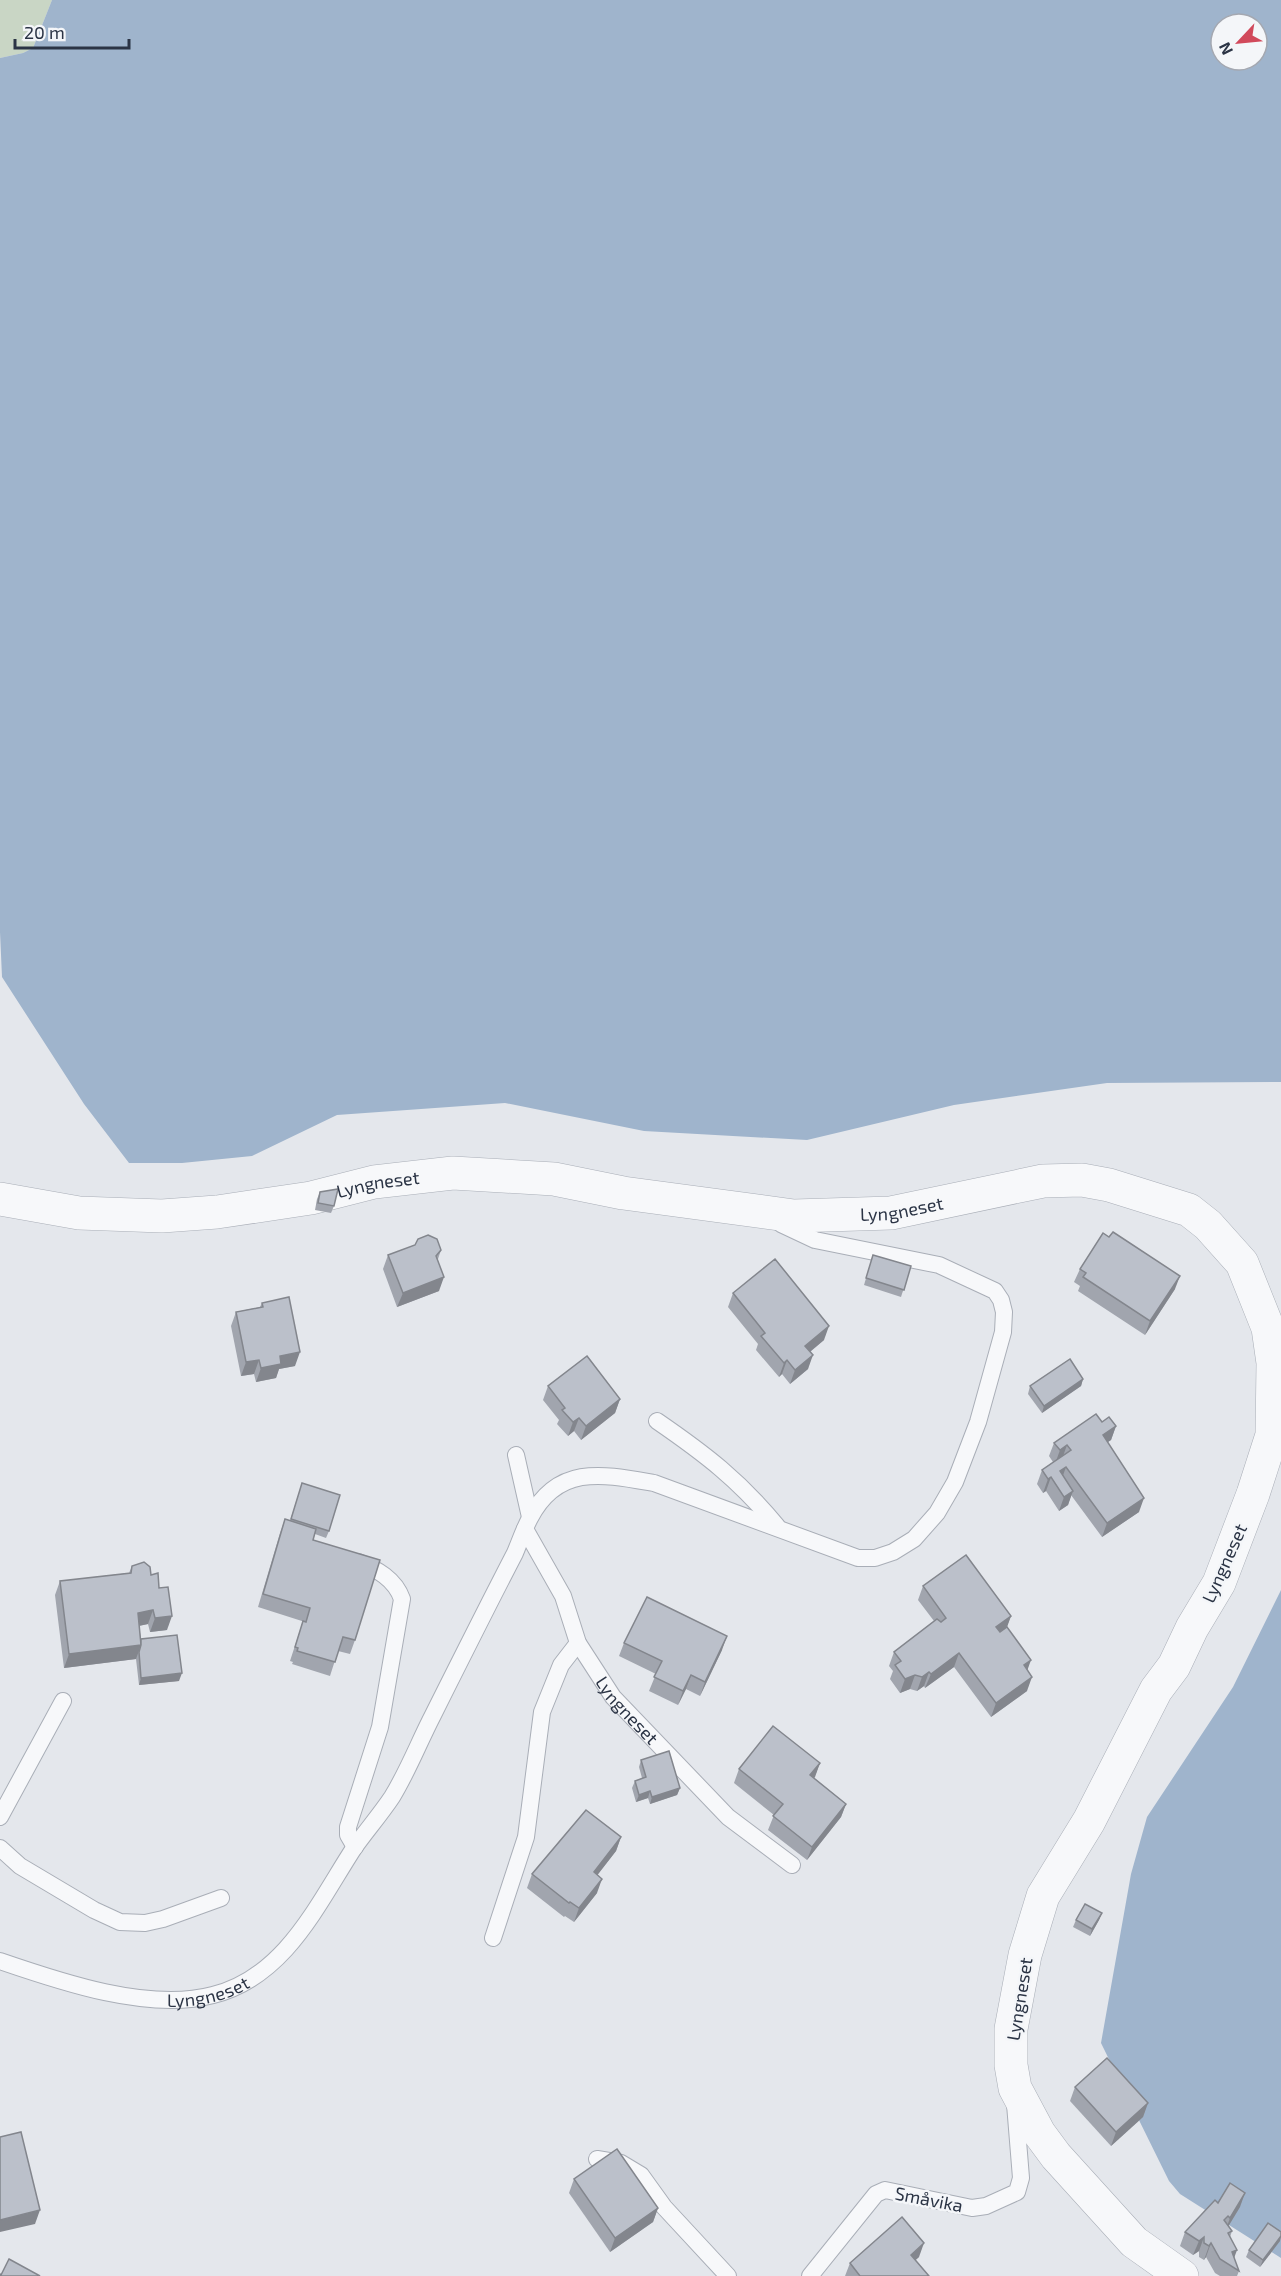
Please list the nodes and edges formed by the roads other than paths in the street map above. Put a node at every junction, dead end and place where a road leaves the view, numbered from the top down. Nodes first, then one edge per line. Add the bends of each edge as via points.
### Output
1 (0, 1199) edge
2 (757, 1211) junction
3 (657, 1420) dead end
4 (516, 1455) dead end
5 (528, 1523) junction
6 (777, 1527) junction
7 (345, 1557) edge
8 (578, 1643) junction
9 (63, 1701) dead end
10 (0, 1817) edge
11 (355, 1847) junction
12 (0, 1848) edge
13 (792, 1866) dead end
14 (220, 1898) dead end
15 (493, 1938) dead end
16 (0, 1961) edge
17 (1016, 2088) junction
18 (597, 2159) dead end
19 (728, 2276) edge
20 (810, 2276) edge
21 (1182, 2276) edge

1 - 2 street, Lyngneset via 79,1213 162,1216 217,1212 374,1182 453,1173 554,1179
2 - 6 lane, Lyngneset via 815,1240 939,1265 995,1291 1004,1312 1003,1332 978,1422 955,1482 937,1513 914,1539 893,1552 858,1558
2 - 17 street, Lyngneset via 794,1216 891,1213 1043,1181 1082,1180 1108,1185 1189,1210 1208,1225 1242,1263 1268,1328 1273,1363 1272,1435 1219,1583 1156,1690 1089,1821 1043,1896 1024,1955 1011,2029 1011,2065
3 - 6 lane via 729,1474
4 - 5 lane, Lyngneset
5 - 6 lane, Lyngneset via 547,1493 579,1476 654,1483
5 - 8 lane, Lyngneset via 563,1596
5 - 11 lane, Lyngneset via 392,1796
7 - 11 lane via 387,1577 402,1599 380,1727 348,1827
8 - 13 lane, Lyngneset via 613,1696 728,1817
8 - 15 lane via 561,1665 542,1712 526,1837
9 - 10 lane
11 - 16 lane, Lyngneset via 309,1921 279,1956 260,1973 214,1995 165,1999 116,1994
12 - 14 lane via 20,1866 120,1922 163,1919
17 - 20 lane, Småvika via 1021,2178 1017,2192 972,2208 885,2190 876,2194
17 - 21 street, Lyngneset via 1056,2156 1134,2242
18 - 19 lane via 621,2163 641,2175 664,2207

